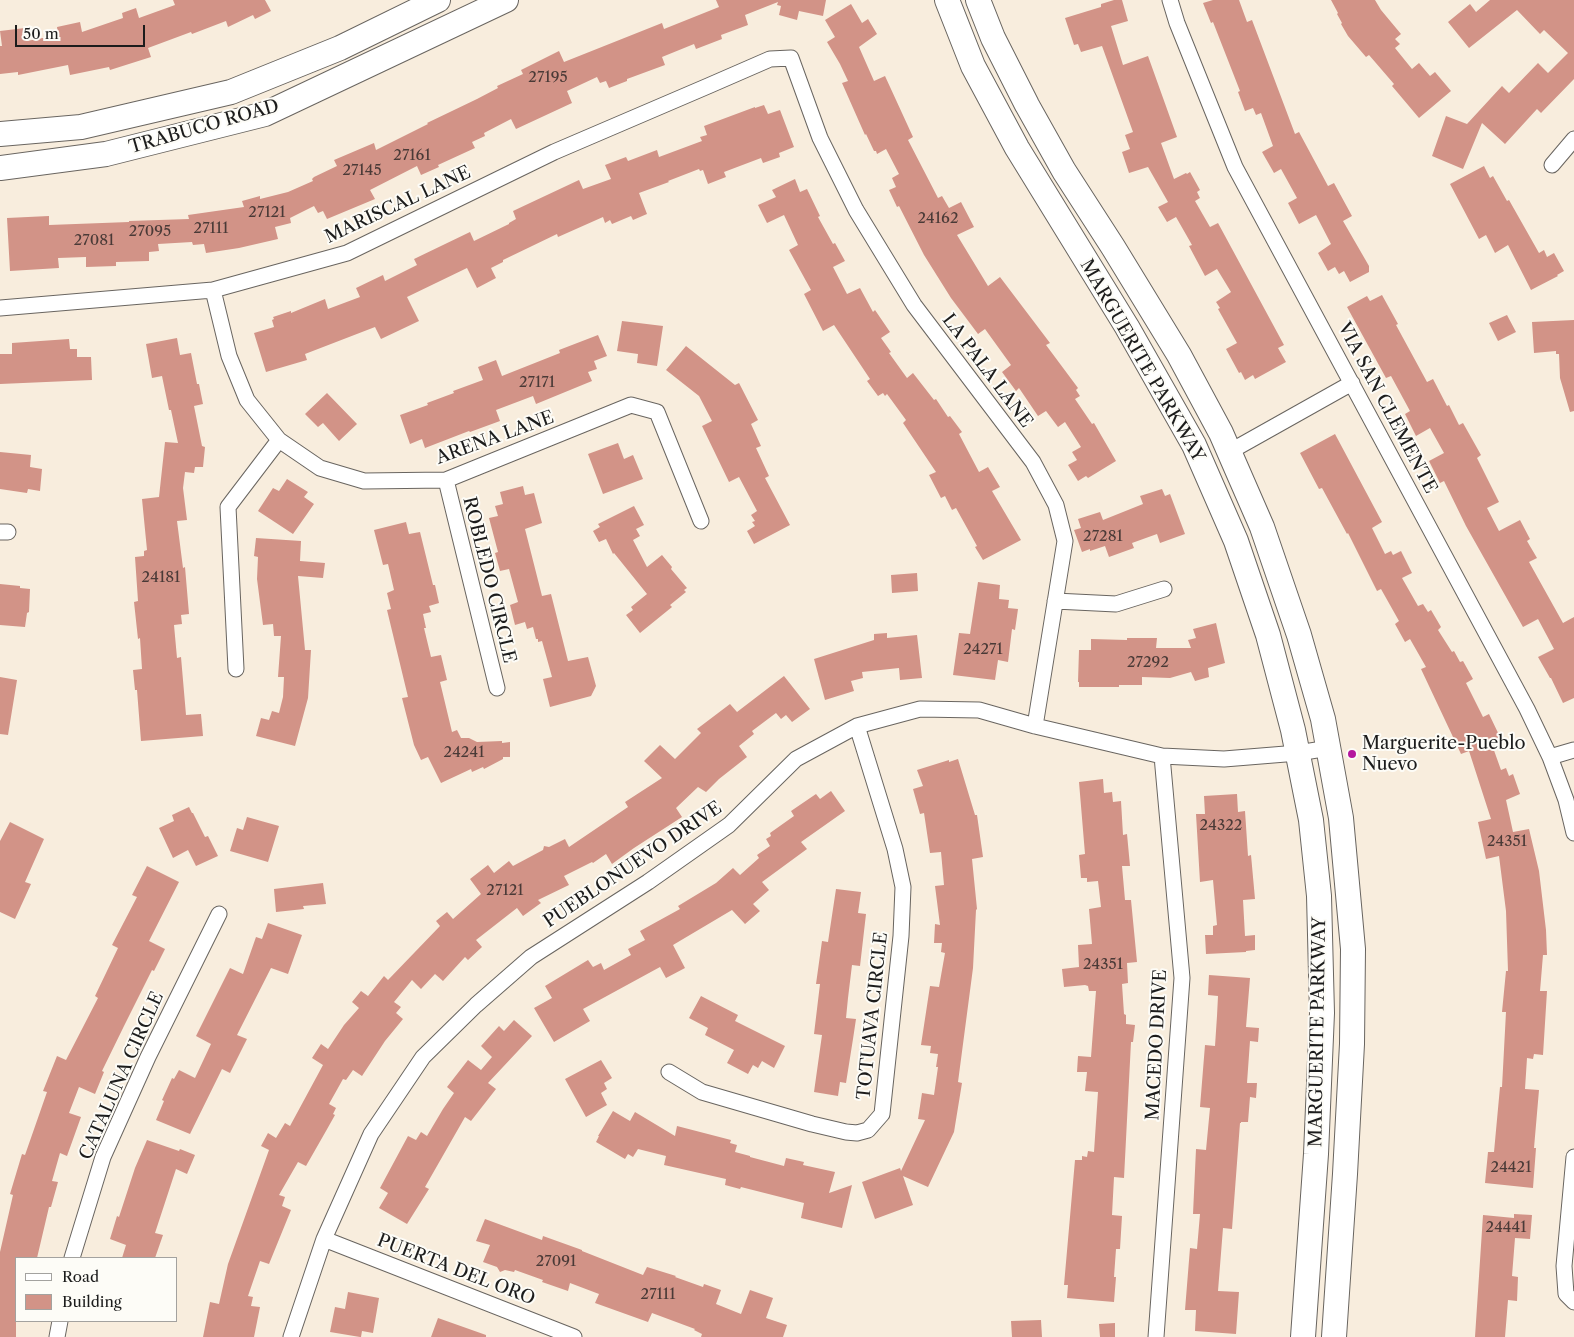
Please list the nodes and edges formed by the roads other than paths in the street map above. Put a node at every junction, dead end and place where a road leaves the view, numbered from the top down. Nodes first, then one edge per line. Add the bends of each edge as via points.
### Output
1 (438, 0) edge
2 (506, 0) edge
3 (946, 0) edge
4 (978, 0) edge
5 (1170, 0) edge
6 (791, 58) joint
7 (0, 134) edge
8 (1574, 139) edge
9 (1552, 165) dead end
10 (0, 168) edge
11 (213, 290) junction
12 (0, 308) edge
13 (1352, 384) junction
14 (279, 440) junction
15 (1229, 452) junction
16 (1203, 466) junction
17 (446, 480) junction
18 (701, 521) dead end
19 (1164, 590) dead end
20 (1055, 601) junction
21 (236, 669) dead end
22 (497, 688) dead end
23 (857, 726) junction
24 (1035, 726) junction
25 (1329, 748) junction
26 (1574, 750) edge
27 (1298, 753) junction
28 (1162, 756) junction
29 (1550, 758) junction
30 (1574, 833) edge
31 (219, 914) dead end
32 (669, 1072) dead end
33 (1574, 1157) edge
34 (324, 1239) junction
35 (72, 1257) edge
36 (1574, 1302) edge
37 (60, 1322) edge
38 (57, 1337) edge
39 (291, 1337) edge
40 (574, 1337) edge
41 (1156, 1337) edge
42 (1303, 1337) edge
43 (1334, 1337) edge

1 - 7 main road, TRABUCO ROAD via 340,48 231,92 81,128
2 - 10 main road, TRABUCO ROAD via 265,114 106,154
3 - 16 main road, MARGUERITE PARKWAY via 973,66 1018,148 1160,384
4 - 15 main road, MARGUERITE PARKWAY via 993,38 1064,171 1179,355
5 - 13 street, VIA SAN CLEMENTE via 1235,167
6 - 11 street, MARISCAL LANE via 770,59 554,152 347,253
6 - 20 street, LA PALA LANE via 820,138 856,210 914,305 1033,462 1056,505 1064,541
8 - 9 street
11 - 12 street, MARISCAL LANE
11 - 14 street, ARENA LANE via 229,356 246,400
13 - 15 street
13 - 29 street, VIA SAN CLEMENTE via 1527,709
14 - 17 street, ARENA LANE via 320,468 364,481
14 - 21 street via 228,507
15 - 16 main road
15 - 25 main road, MARGUERITE PARKWAY via 1262,528 1293,617
16 - 27 main road, MARGUERITE PARKWAY via 1236,541 1268,636
17 - 18 street, ARENA LANE via 631,404 657,412
17 - 22 street, ROBLEDO CIRCLE
19 - 20 street via 1116,604
20 - 24 street, LA PALA LANE
23 - 24 street, PUEBLONUEVO DRIVE via 920,708 979,710
23 - 32 street, TOTUAVA CIRCLE via 896,849 903,887 901,936 882,1114 868,1130 846,1132 702,1092
23 - 34 street, PUEBLONUEVO DRIVE via 796,759 729,826 531,957 476,1005 423,1057 371,1134
24 - 28 street, PUEBLONUEVO DRIVE
25 - 27 street, PUEBLONUEVO DRIVE
25 - 43 main road, MARGUERITE PARKWAY via 1341,818 1353,949 1352,1044
26 - 29 street
27 - 28 street, PUEBLONUEVO DRIVE via 1224,759
27 - 42 main road, MARGUERITE PARKWAY via 1311,820 1319,896 1322,1013
28 - 41 street, MACEDO DRIVE via 1182,978
29 - 30 street, VIA SAN CLEMENTE
31 - 35 street, CATALUNA CIRCLE via 103,1157
33 - 36 street via 1564,1266 1566,1294
34 - 39 street, PUEBLONUEVO DRIVE
34 - 40 street, PUERTA DEL ORO
37 - 38 street

